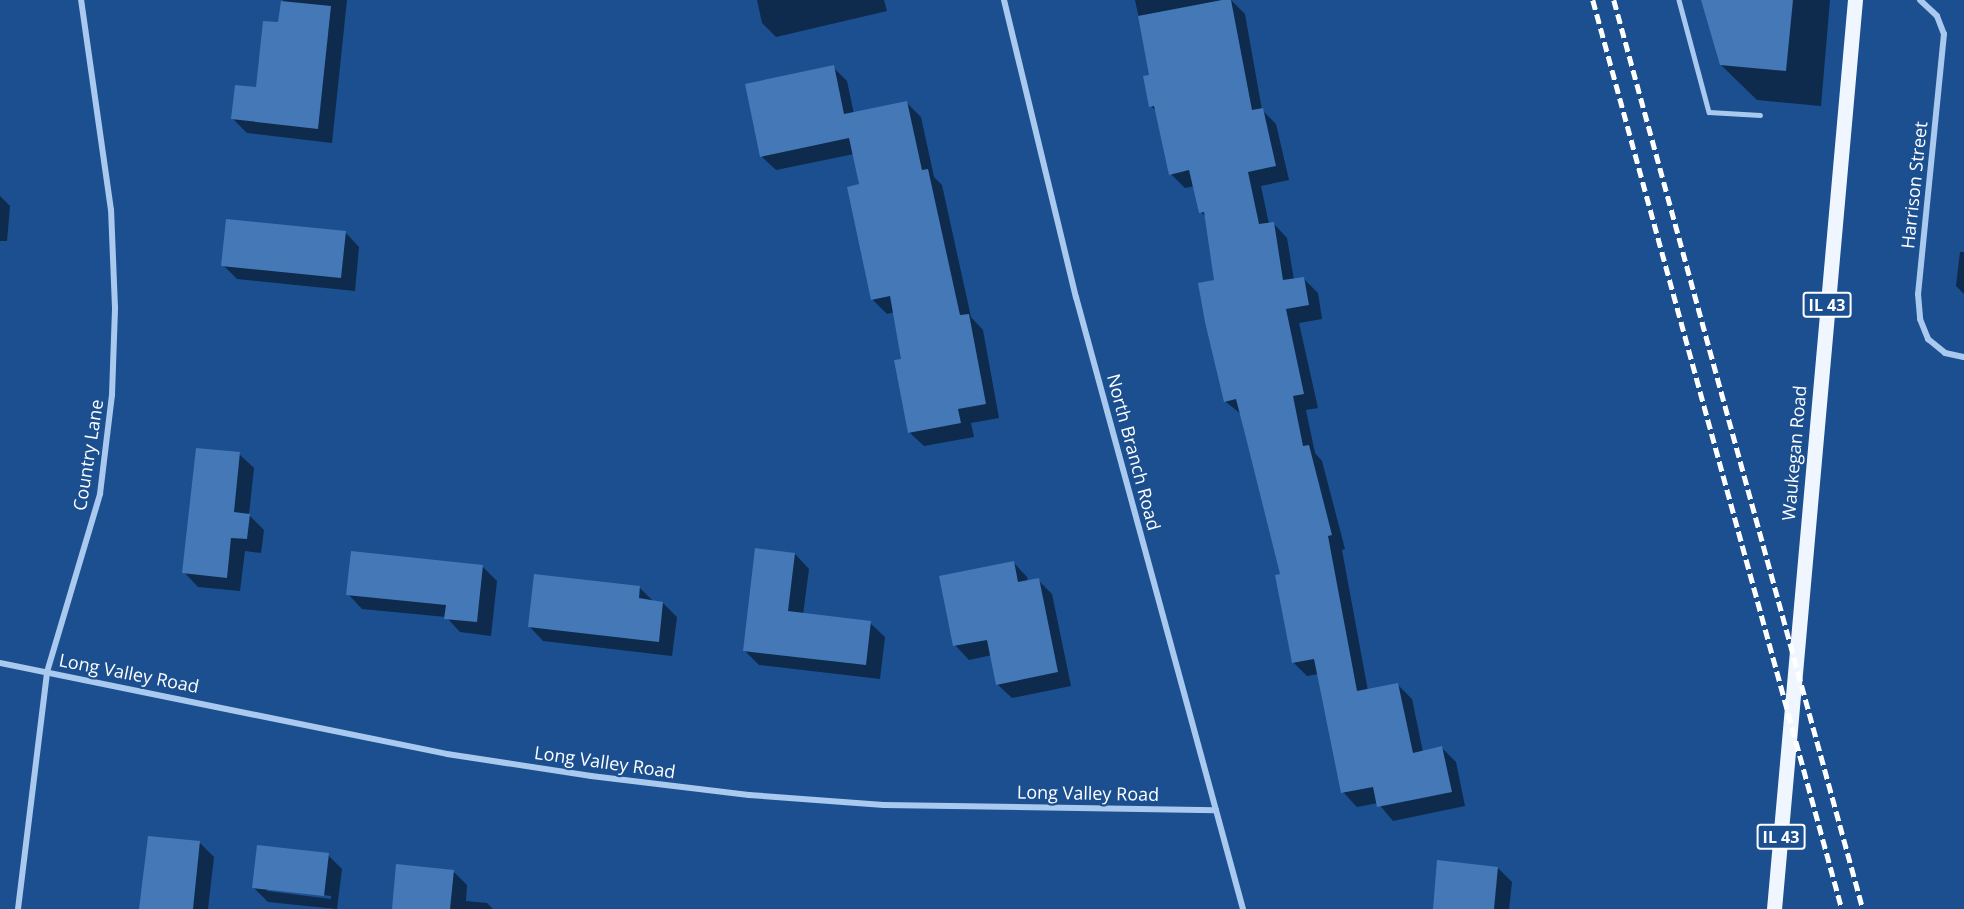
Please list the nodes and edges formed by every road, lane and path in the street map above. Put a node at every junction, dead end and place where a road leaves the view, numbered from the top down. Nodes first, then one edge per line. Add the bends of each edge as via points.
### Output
1 (81, 0) edge
2 (1004, 0) edge
3 (1679, 0) edge
4 (1854, 0) edge
5 (1920, 0) edge
6 (1760, 115) dead end
7 (1964, 357) edge
8 (0, 663) edge
9 (47, 672) junction
10 (1216, 810) junction
11 (18, 909) edge
12 (1243, 909) edge
13 (1774, 909) edge

1 - 9 street, Country Lane via 111,210 115,308 112,395 100,494
2 - 10 street, North Branch Road via 1076,297
3 - 6 lane via 1709,112
4 - 13 main road, Waukegan Road / IL 43
5 - 7 street, Harrison Street via 1937,16 1944,34 1918,294 1920,319 1928,339 1945,353
8 - 9 street, Long Valley Road
9 - 10 street, Long Valley Road via 447,754 749,795 884,805
9 - 11 street, Country Lane
10 - 12 street, North Branch Road

